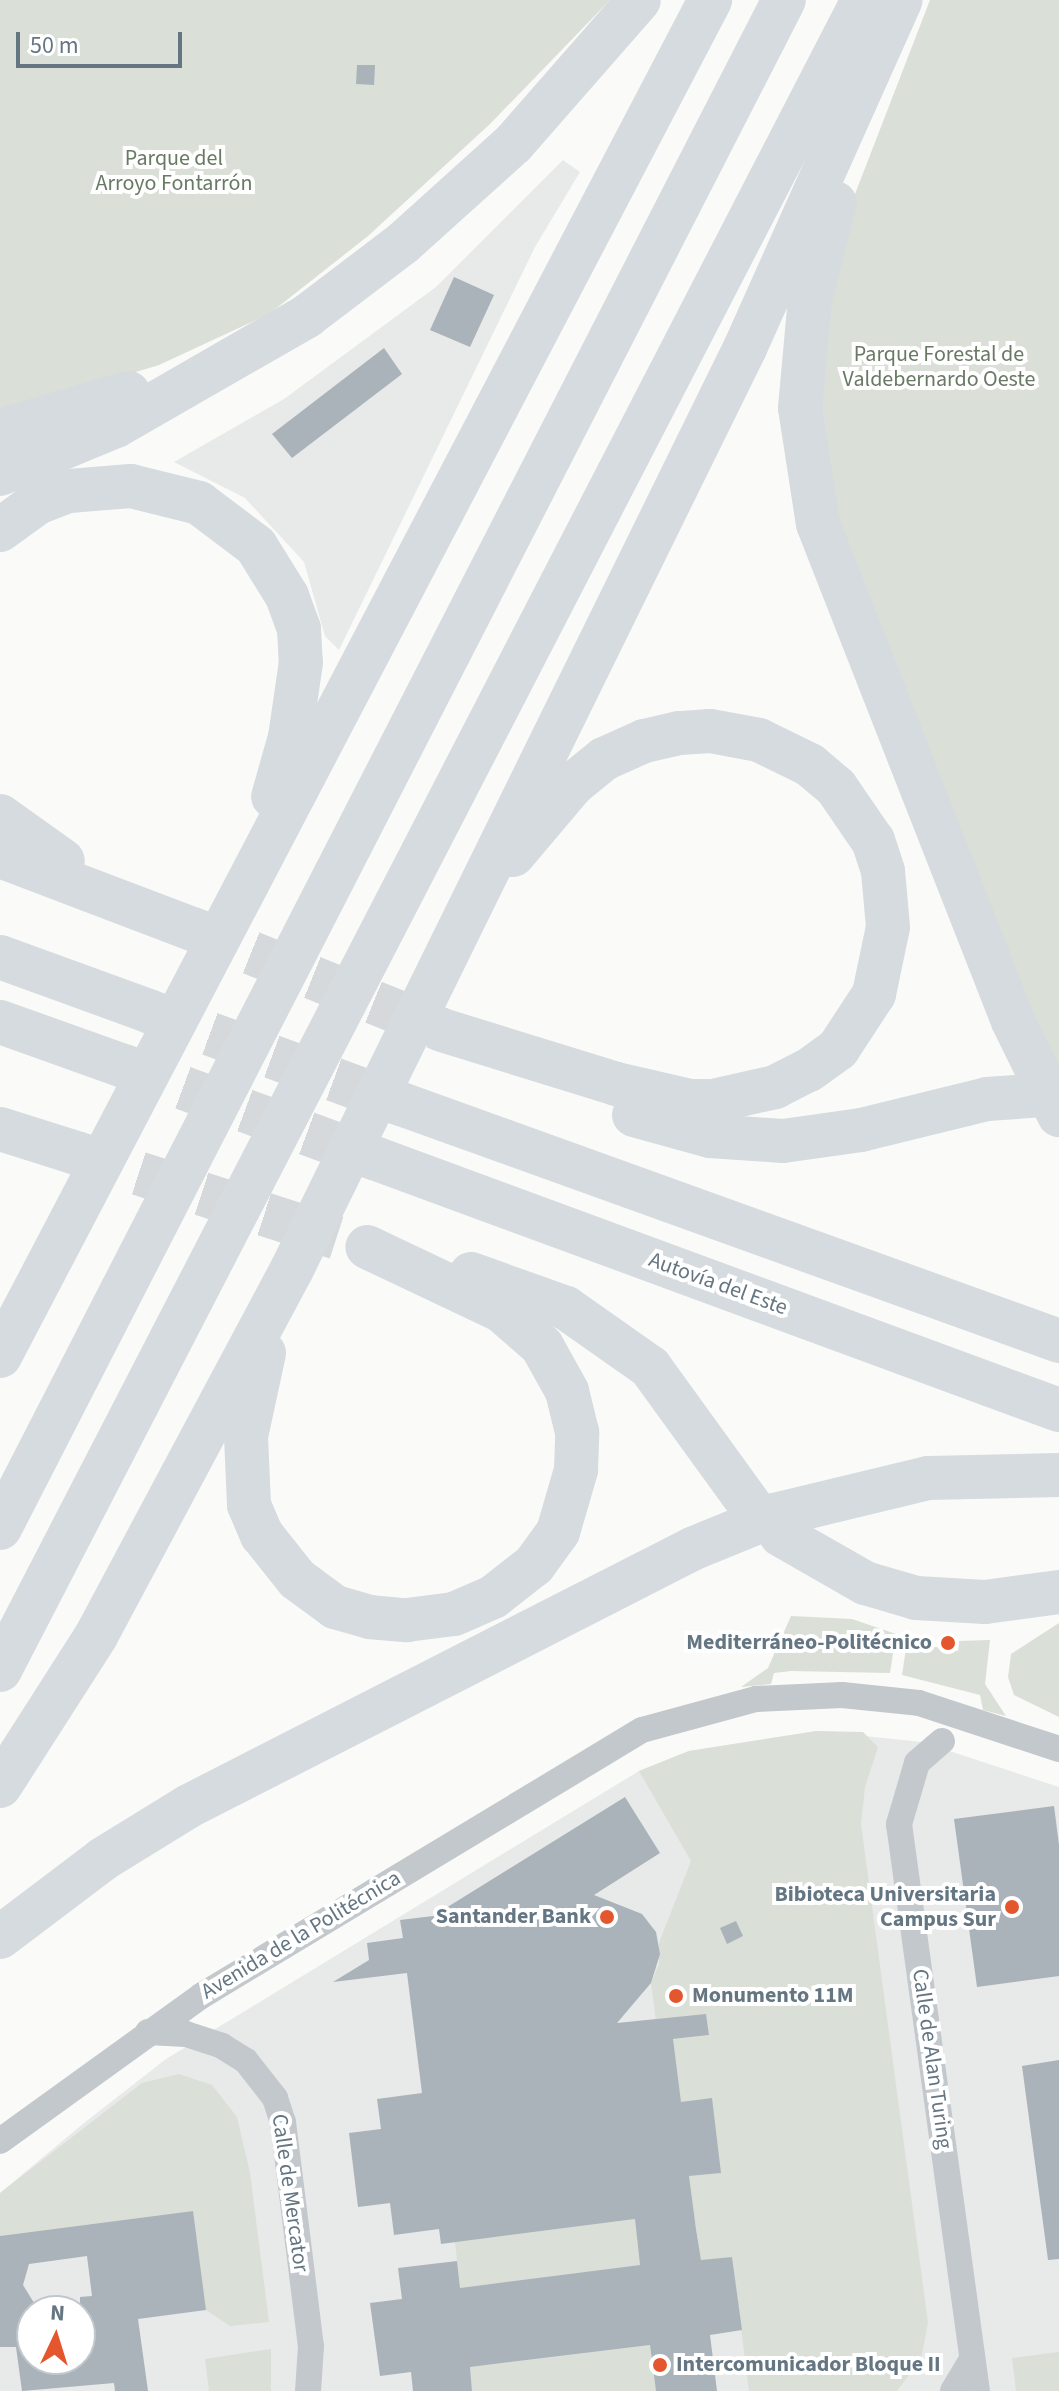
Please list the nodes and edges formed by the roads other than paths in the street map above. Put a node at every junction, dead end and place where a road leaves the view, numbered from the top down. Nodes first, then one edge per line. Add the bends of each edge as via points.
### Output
1 (639, 0) edge
2 (710, 0) edge
3 (784, 0) edge
4 (863, 0) edge
5 (901, 0) edge
6 (913, 0) edge
7 (307, 316) junction
8 (0, 431) edge
9 (0, 474) edge
10 (0, 530) edge
11 (0, 816) edge
12 (268, 845) junction
13 (0, 856) edge
14 (466, 912) junction
15 (0, 957) edge
16 (148, 1011) tunnel mouth
17 (0, 1022) edge
18 (121, 1065) tunnel mouth
19 (1059, 1094) edge
20 (404, 1105) tunnel mouth
21 (1059, 1115) edge
22 (0, 1129) edge
23 (76, 1153) tunnel mouth
24 (377, 1159) tunnel mouth
25 (84, 1197) junction
26 (292, 1269) junction
27 (0, 1325) edge
28 (1059, 1341) edge
29 (0, 1356) edge
30 (1059, 1410) edge
31 (1059, 1475) edge
32 (0, 1528) edge
33 (1059, 1592) edge
34 (0, 1670) edge
35 (942, 1741) dead end
36 (1059, 1749) edge
37 (0, 1786) edge
38 (0, 1937) edge
39 (148, 2032) junction
40 (0, 2141) edge
41 (972, 2359) junction
42 (312, 2383) edge
43 (953, 2391) edge
44 (977, 2391) edge

1 - 7 highway via 513,144 403,243
2 - 12 highway
3 - 32 highway
4 - 34 highway
5 - 14 highway via 745,348
6 - 21 highway via 825,235 810,298 800,408 808,480 832,567 1013,1021
7 - 8 highway via 192,370
7 - 9 highway via 116,426
10 - 12 highway via 37,503 69,491 131,486 199,503 256,546 291,607 301,662
11 - 13 highway via 53,856 173,921
12 - 25 highway
14 - 19 highway via 573,784 604,759 644,741 710,731 759,740 789,752 836,787 873,841 883,871 888,927 874,994 838,1049 775,1087 690,1101 442,1030 628,1113 669,1127 746,1141 823,1138 987,1099
14 - 26 highway
15 - 16 highway
17 - 18 highway
20 - 28 highway
22 - 23 highway
24 - 30 highway, Autovía del Este
25 - 27 highway
25 - 29 highway
26 - 33 highway via 259,1367 246,1436 249,1505 262,1535 297,1579 335,1607 407,1620 454,1614 493,1597 534,1565 558,1532 576,1470 570,1405 542,1346 502,1311 352,1242 414,1255 507,1285 566,1308 615,1337 650,1367 766,1521 865,1583 916,1598 998,1602
26 - 37 highway via 103,1624
31 - 38 highway via 928,1478 775,1515 692,1549 189,1806 103,1859
35 - 41 street, Calle de Alan Turing via 917,1763 899,1824
36 - 39 street, Avenida de la Politécnica via 919,1703 842,1695 756,1699 705,1710 612,1745
39 - 40 street, Avenida de la Politécnica
39 - 42 street, Calle de Mercator via 186,2034 222,2046 246,2061 275,2098 283,2122
41 - 43 street
41 - 44 street, Calle de Alan Turing

